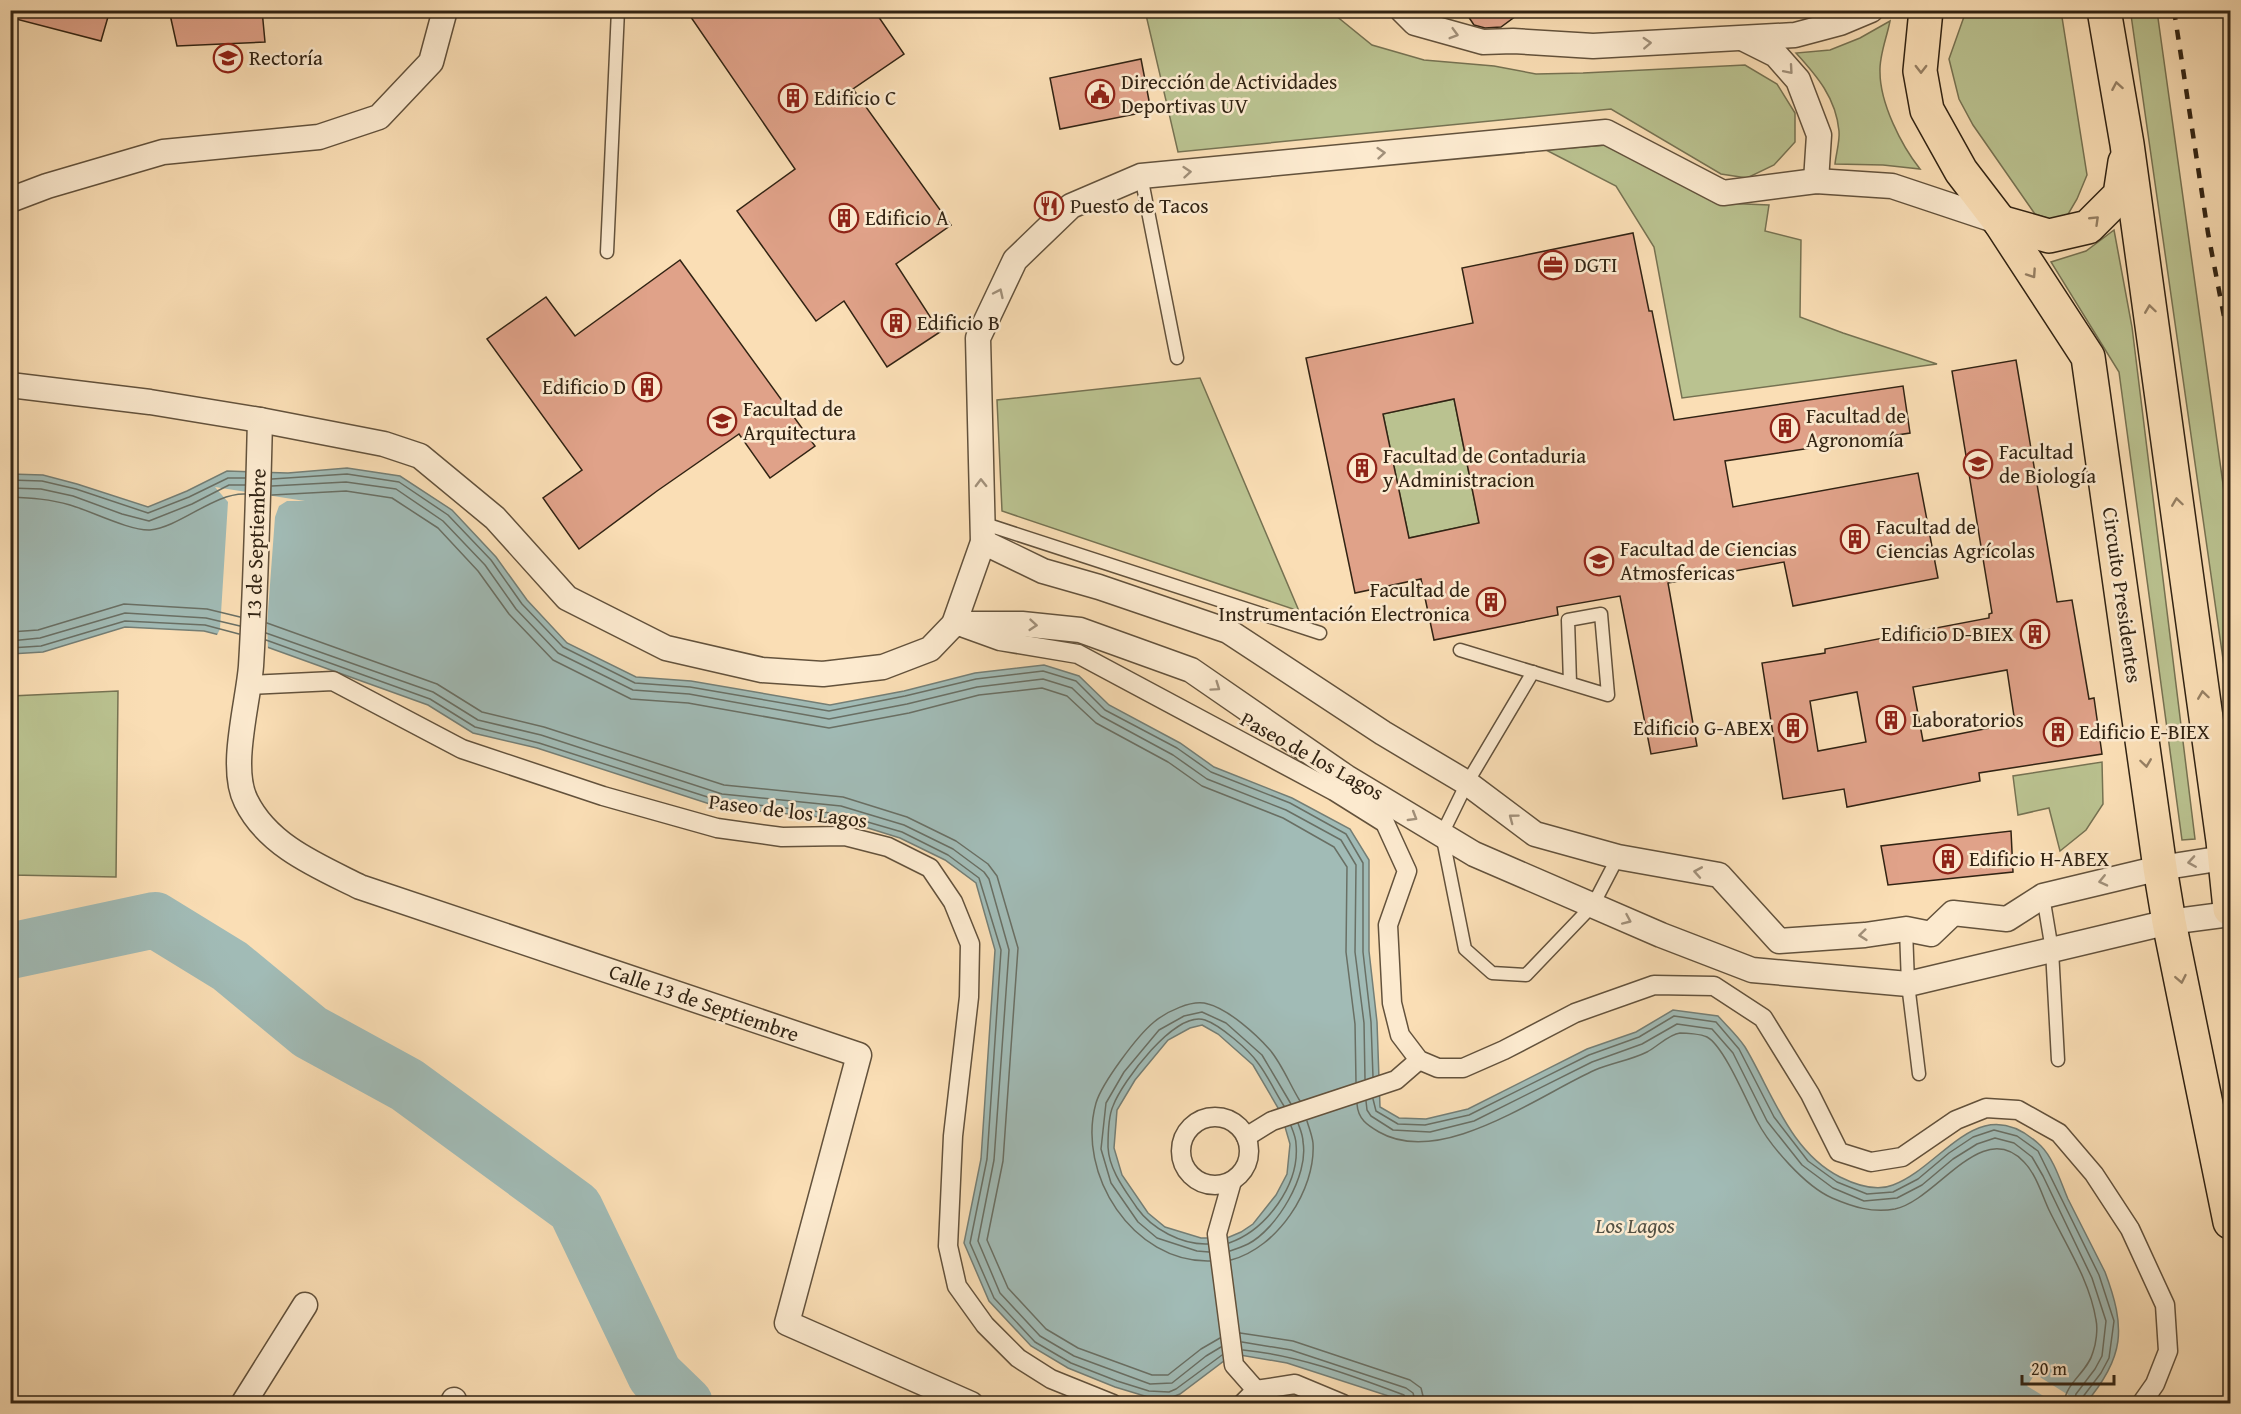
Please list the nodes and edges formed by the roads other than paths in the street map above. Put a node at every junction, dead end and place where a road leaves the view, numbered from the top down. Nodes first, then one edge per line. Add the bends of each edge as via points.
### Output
1 (445, 10) edge
2 (618, 10) edge
3 (1402, 10) edge
4 (1871, 10) edge
5 (2104, 10) edge
6 (1924, 12) edge
7 (1742, 38) junction
8 (2127, 144) junction
9 (1141, 176) junction
10 (1816, 181) junction
11 (10, 200) edge
12 (2000, 222) junction
13 (607, 252) dead end
14 (1177, 358) dead end
15 (10, 385) edge
16 (260, 420) junction
17 (982, 532) junction
18 (954, 624) junction
19 (1320, 633) dead end
20 (1460, 650) dead end
21 (1533, 672) junction
22 (250, 677) junction
23 (1570, 683) junction
24 (1467, 783) junction
25 (1442, 834) junction
26 (1618, 857) junction
27 (2228, 857) edge
28 (2160, 868) junction
29 (2043, 896) junction
30 (1593, 905) junction
31 (2230, 911) edge
32 (2169, 922) junction
33 (1906, 929) junction
34 (2052, 950) junction
35 (1908, 984) junction
36 (1419, 1060) junction
37 (2058, 1060) dead end
38 (1919, 1074) dead end
39 (1246, 1137) junction
40 (1232, 1180) junction
41 (2230, 1222) edge
42 (305, 1305) dead end
43 (1256, 1390) junction
44 (243, 1404) edge
45 (971, 1404) edge
46 (1113, 1404) edge
47 (1242, 1404) edge
48 (1343, 1404) edge
49 (2141, 1404) edge

1 - 11 street via 431,62 379,117 319,137 163,152
2 - 13 lane
3 -> 7 street via 1415,23 1483,42 1593,46
4 - 7 street via 1795,35
8 -> 5 main road
6 -> 12 main road, Circuito Presidentes via 1920,71 1927,110 1961,171
7 -> 10 street via 1776,54 1798,80 1819,135
12 -> 8 main road via 2049,236 2088,227 2120,195
27 -> 8 main road
9 -> 10 street via 1606,132 1723,193
9 - 14 lane
17 -> 9 street via 978,338 1014,260 1071,206
10 - 12 street via 1892,186
12 -> 28 main road, Circuito Presidentes via 2088,357
15 - 16 street
16 - 18 street via 384,444 420,456 495,518 567,598 666,648 762,670 823,674 883,667 930,649
16 - 22 street, 13 de Septiembre
17 - 18 street
17 - 19 lane
17 - 24 street via 1043,571 1228,631
18 -> 25 street via 1022,624 1080,630 1191,670 1346,777
18 - 36 street, Paseo de los Lagos via 1000,640 1078,654 1334,791 1385,823 1407,871 1388,925 1392,1003 1400,1035
20 - 21 lane
21 - 23 lane
21 - 24 lane
22 - 45 street, Calle 13 de Septiembre via 238,766 244,799 259,824 305,860 360,888 859,1055 787,1323
22 - 46 street, Paseo de los Lagos via 333,681 462,749 603,796 717,828 782,837 845,836 888,847 930,868 953,902 970,944 969,997 953,1136 948,1246 957,1286 985,1324 1018,1358 1051,1379
23 - 23 lane via 1608,694 1601,614 1568,620
24 - 25 lane
26 -> 24 street via 1535,834
25 - 30 street via 1474,854
25 - 30 lane via 1466,949 1492,973 1527,975
26 - 30 lane
33 -> 26 street via 1779,941 1719,875
27 -> 28 street
27 - 31 main road
28 -> 29 street
28 - 32 main road, Circuito Presidentes
29 - 33 street via 2007,920 1953,913 1931,934
29 - 34 lane
30 -> 35 street via 1752,970
31 - 32 street
32 - 34 street
32 -> 41 main road, Circuito Presidentes
33 - 35 lane
34 - 35 street
34 - 37 lane
35 - 38 lane
36 - 39 street via 1396,1080 1279,1119
36 - 49 street via 1438,1068 1463,1068 1575,1013 1654,985 1714,986 1763,1018 1810,1094 1839,1152 1871,1162 1902,1157 1956,1120 1986,1108 2018,1110 2059,1133 2094,1174 2130,1229 2165,1305 2168,1352 2155,1384
39 - 40 street via 1248,1157
39 - 40 street via 1231,1120 1207,1117 1188,1130 1182,1140 1183,1163 1198,1181 1221,1185
40 - 43 street via 1217,1234 1234,1365
42 - 44 street
43 - 47 street
43 - 48 street via 1295,1384

